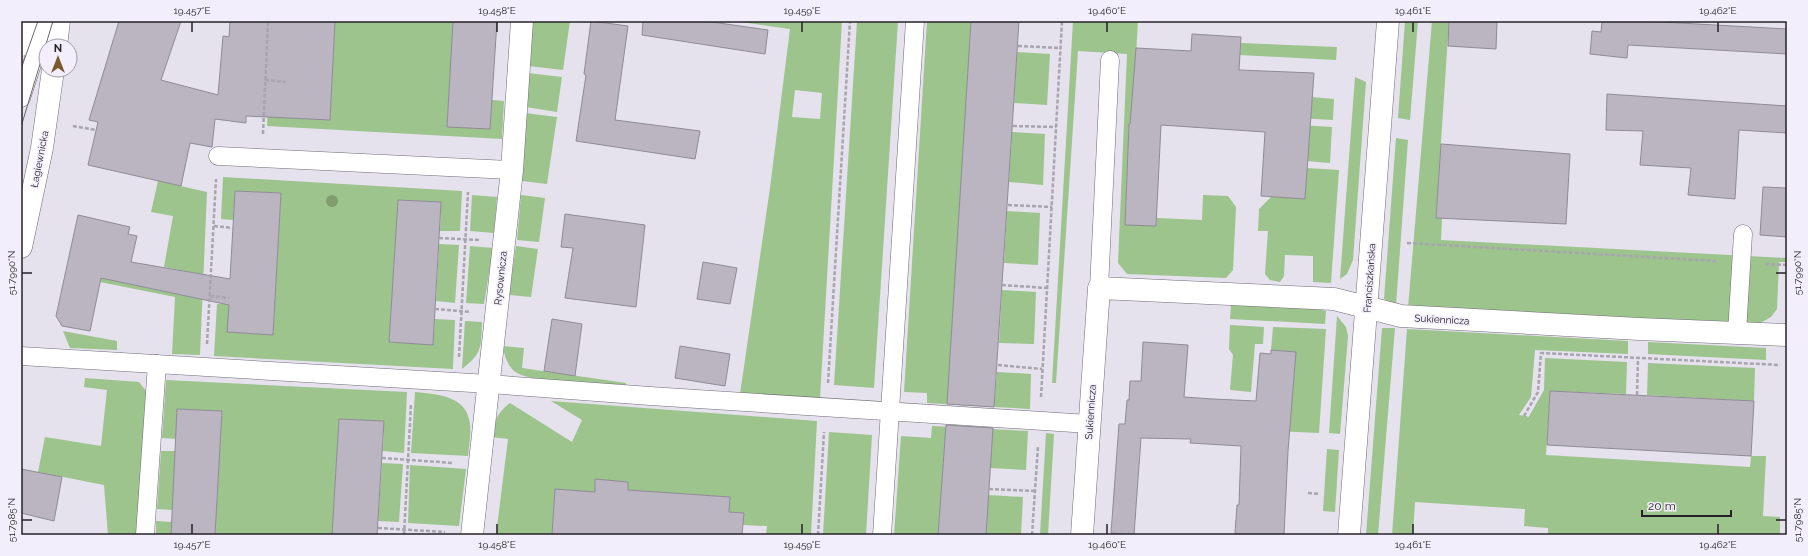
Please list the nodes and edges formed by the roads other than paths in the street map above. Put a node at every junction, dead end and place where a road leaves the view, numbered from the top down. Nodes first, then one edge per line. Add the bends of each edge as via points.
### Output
1 (35, 21) edge
2 (46, 21) edge
3 (59, 21) edge
4 (522, 21) edge
5 (916, 21) edge
6 (1388, 21) edge
7 (57, 38) edge
8 (21, 45) edge
9 (1110, 60) dead end
10 (52, 78) edge
11 (21, 98) edge
12 (218, 156) road end
13 (512, 170) junction
14 (1743, 234) dead end
15 (21, 247) edge
16 (1099, 288) junction
17 (1366, 308) junction
18 (1737, 333) junction
19 (1787, 335) edge
20 (21, 356) edge
21 (157, 364) junction
22 (489, 384) junction
23 (891, 412) junction
24 (1089, 424) junction
25 (472, 534) edge
26 (145, 535) edge
27 (882, 535) edge
28 (1082, 535) edge
29 (1349, 535) edge

1 - 8 street
2 - 11 lane
3 - 7 street
4 - 13 street, Rysownicza
5 - 23 lane
6 - 17 street, Franciszkańska
9 - 16 lane, Sukiennicza
10 - 15 street, Łagiewnicka via 42,148
12 - 13 lane
13 - 22 street, Rysownicza
14 - 18 lane
16 - 17 street, Sukiennicza via 1334,299
16 - 24 street, Sukiennicza
17 - 18 street, Sukiennicza via 1401,316
17 - 29 street, Franciszkańska
18 - 19 street, Sukiennicza
20 - 21 lane
21 - 22 lane
21 - 26 lane
22 - 23 lane
22 - 25 street, Rysownicza
23 - 24 lane
23 - 27 lane
24 - 28 street, Sukiennicza

